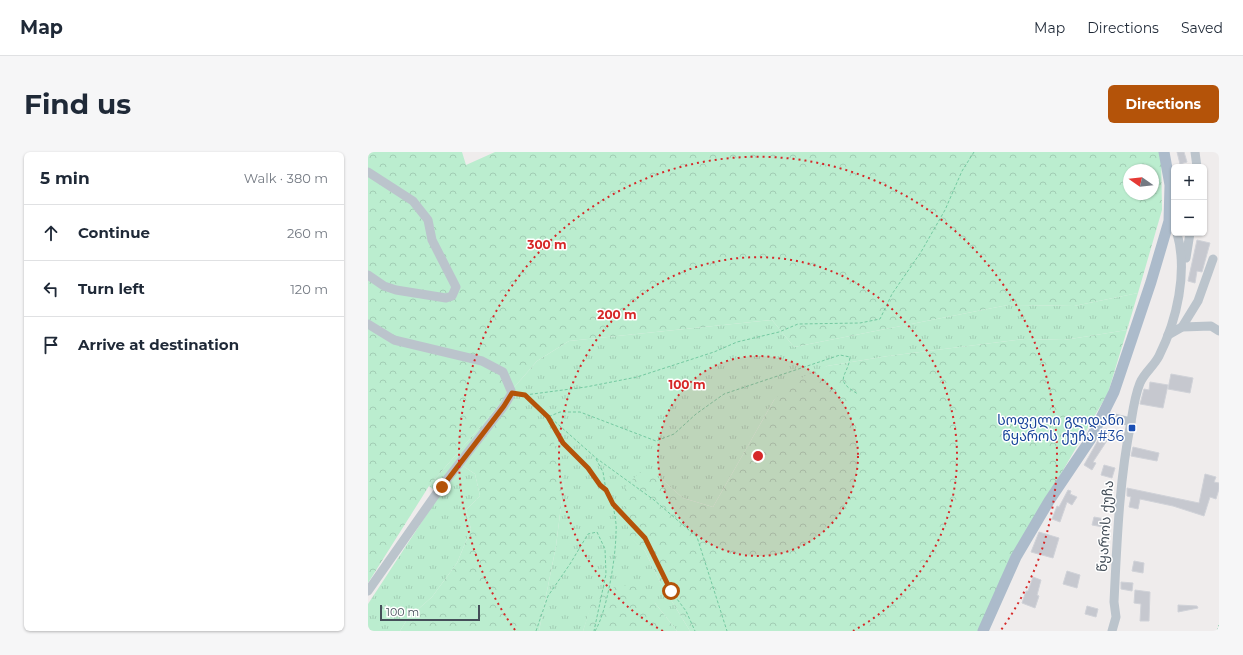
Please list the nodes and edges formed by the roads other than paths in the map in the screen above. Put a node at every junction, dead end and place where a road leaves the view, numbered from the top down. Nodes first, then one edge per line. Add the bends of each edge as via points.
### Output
1 (1164, 152) edge
2 (1195, 152) edge
3 (1197, 164) edge
4 (368, 172) edge
5 (1171, 201) edge
6 (1171, 220) edge
7 (1178, 236) edge
8 (1190, 236) edge
9 (1213, 259) dead end
10 (368, 275) edge
11 (1182, 283) junction
12 (368, 324) edge
13 (1182, 327) junction
14 (1219, 331) edge
15 (1168, 335) junction
16 (1103, 416) junction
17 (1131, 422) junction
18 (368, 591) edge
19 (982, 631) edge
20 (1112, 631) edge

1 - 5 main road
2 - 3 street
4 - 10 street via 413,201 428,220 432,240 456,287 452,296 446,298 396,290 384,286
6 - 16 main road via 1114,392
7 - 11 street, წყაროს ქუჩა via 1182,250
8 - 11 street
9 - 13 street via 1198,301
11 - 15 street, წყაროს ქუჩა
12 - 18 street via 394,340 482,361 503,372 512,393
13 - 14 street via 1211,326
13 - 15 street
15 - 17 street, წყაროს ქუჩა via 1158,357 1140,382
16 - 17 street
16 - 19 main road via 1016,556
17 - 20 street, წყაროს ქუჩა via 1120,486 1114,602 1116,617

